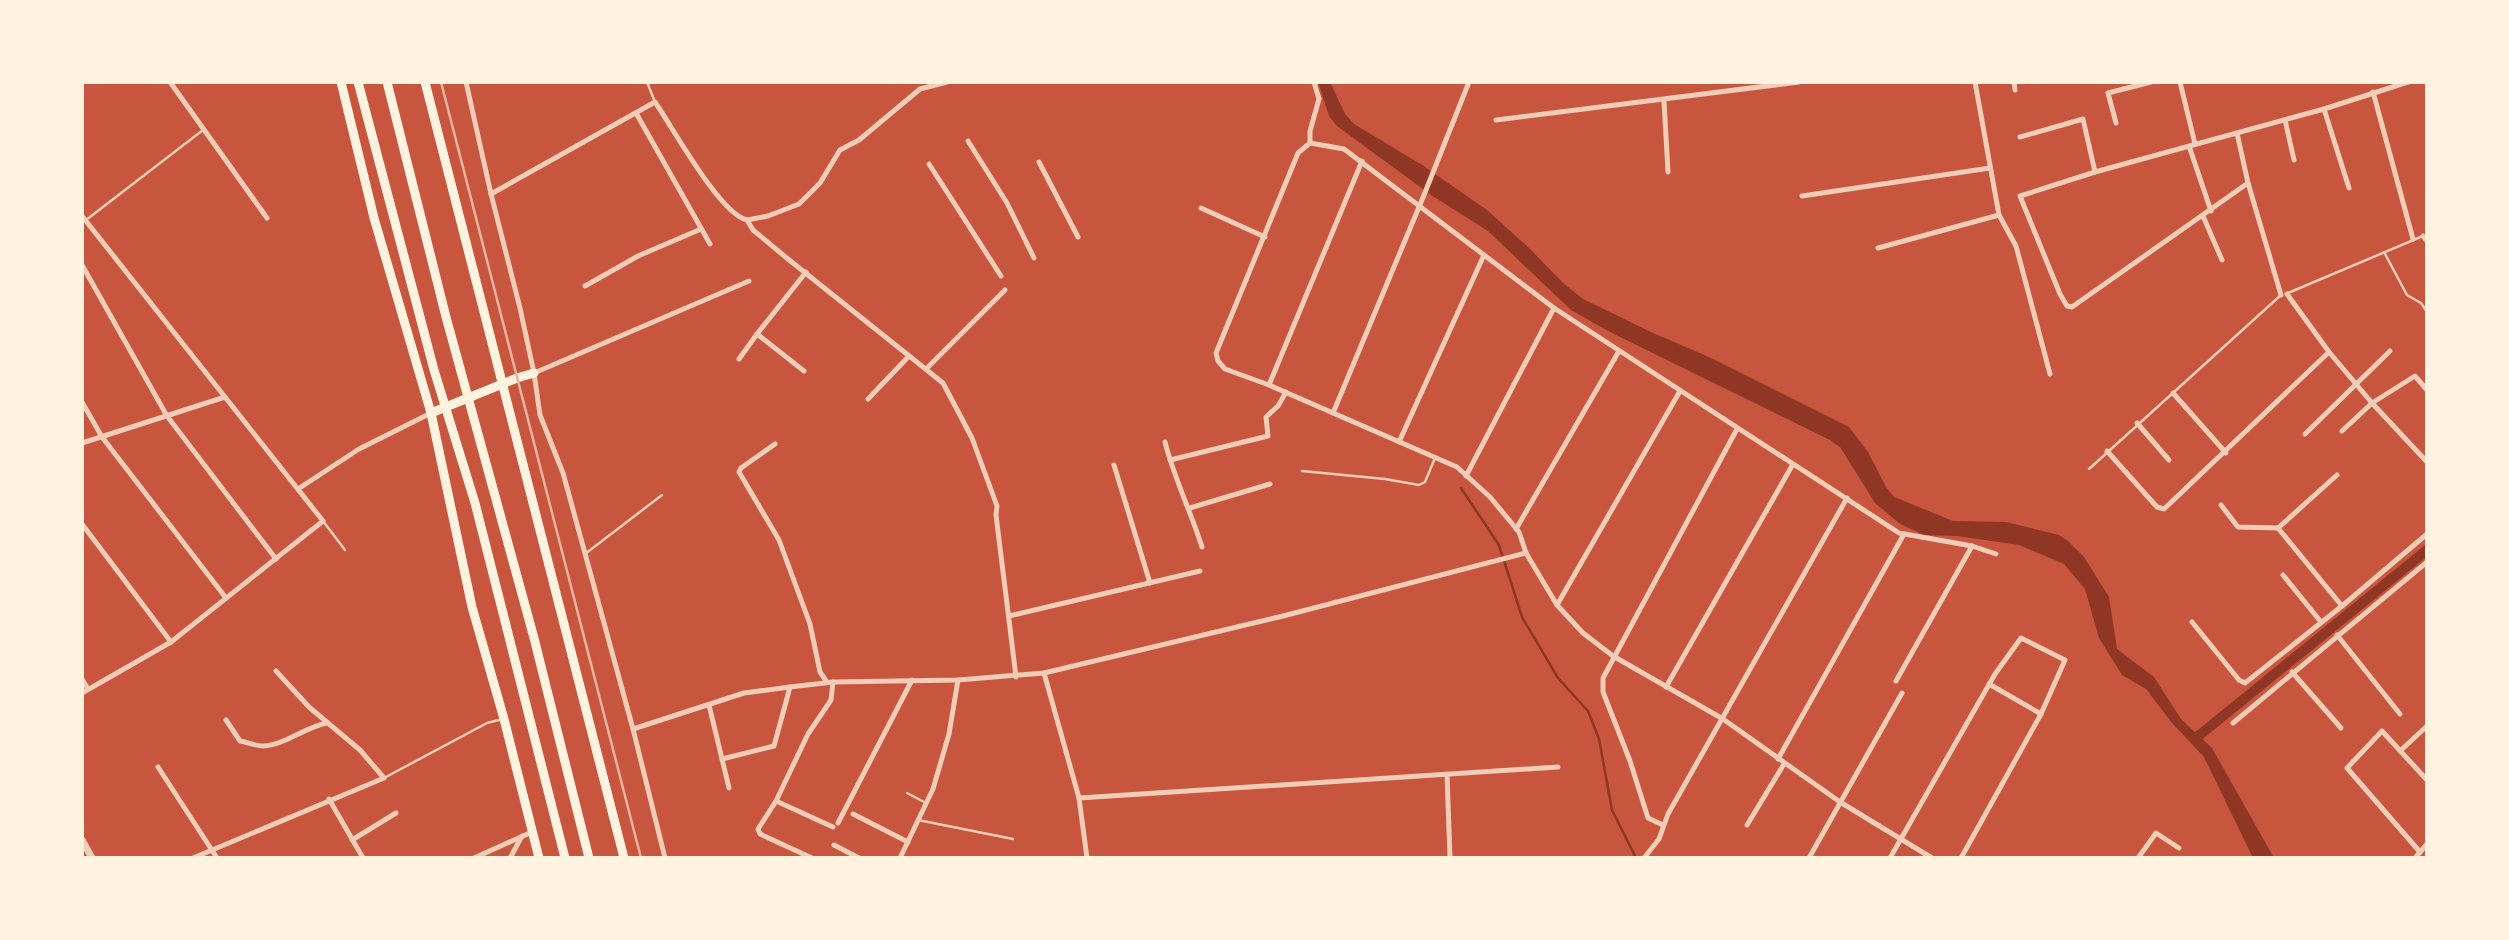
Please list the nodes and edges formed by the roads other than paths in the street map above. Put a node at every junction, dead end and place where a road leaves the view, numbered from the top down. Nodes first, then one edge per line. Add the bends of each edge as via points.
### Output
1 (170, 82) edge
2 (341, 82) edge
3 (358, 82) edge
4 (387, 82) edge
5 (425, 82) edge
6 (466, 82) edge
7 (647, 82) edge
8 (947, 82) edge
9 (1314, 82) edge
10 (1469, 82) edge
11 (1799, 82) edge
12 (1975, 82) edge
13 (2014, 82) edge
14 (2151, 82) edge
15 (2180, 82) edge
16 (2408, 82) edge
17 (2015, 90) dead end
18 (2373, 92) junction
19 (1664, 101) junction
20 (655, 102) junction
21 (2324, 109) junction
22 (636, 113) junction
23 (1496, 120) dead end
24 (2285, 120) junction
25 (2116, 123) dead end
26 (205, 129) junction
27 (2237, 133) junction
28 (2020, 137) dead end
29 (968, 141) dead end
30 (1311, 143) junction
31 (2192, 145) junction
32 (2294, 160) dead end
33 (1362, 161) junction
34 (1039, 162) dead end
35 (929, 164) dead end
36 (1990, 168) junction
37 (1668, 172) dead end
38 (2095, 172) junction
39 (2248, 183) junction
40 (2349, 188) dead end
41 (491, 194) junction
42 (1802, 196) dead end
43 (1419, 207) junction
44 (1201, 208) dead end
45 (2211, 211) junction
46 (1999, 215) junction
47 (2203, 216) junction
48 (84, 218) edge
49 (267, 219) dead end
50 (747, 220) junction
51 (701, 229) junction
52 (1078, 237) dead end
53 (1265, 237) junction
54 (2425, 238) edge
55 (2413, 239) junction
56 (710, 244) dead end
57 (1878, 248) dead end
58 (2384, 252) junction
59 (1484, 256) junction
60 (1034, 258) dead end
61 (2222, 260) dead end
62 (82, 265) edge
63 (806, 272) junction
64 (1001, 276) dead end
65 (749, 281) dead end
66 (585, 286) dead end
67 (1005, 289) dead end
68 (2284, 294) junction
69 (1554, 308) junction
70 (2427, 312) edge
71 (757, 334) junction
72 (1619, 351) junction
73 (2390, 351) dead end
74 (2329, 352) junction
75 (909, 356) junction
76 (739, 359) dead end
77 (926, 369) junction
78 (804, 371) dead end
79 (534, 373) junction
80 (2050, 374) dead end
81 (2355, 383) junction
82 (502, 384) junction
83 (1269, 385) junction
84 (2427, 390) edge
85 (1680, 391) junction
86 (1286, 392) junction
87 (2172, 393) junction
88 (225, 397) junction
89 (468, 398) junction
90 (868, 399) dead end
91 (82, 402) edge
92 (2372, 403) junction
93 (446, 407) junction
94 (431, 413) junction
95 (1333, 413) junction
96 (167, 416) junction
97 (2137, 423) junction
98 (1737, 429) junction
99 (2342, 431) dead end
100 (2305, 434) dead end
101 (102, 437) junction
102 (1165, 442) dead end
103 (1399, 442) junction
104 (82, 443) edge
105 (775, 444) dead end
106 (2108, 451) junction
107 (2225, 453) junction
108 (1435, 458) junction
109 (1170, 460) junction
110 (2169, 460) dead end
111 (2427, 462) edge
112 (1793, 464) junction
113 (1114, 465) dead end
114 (2089, 469) dead end
115 (1302, 471) dead end
116 (2337, 475) dead end
117 (1466, 476) junction
118 (1270, 485) dead end
119 (298, 489) junction
120 (662, 495) dead end
121 (1847, 498) junction
122 (2221, 505) dead end
123 (1190, 508) junction
124 (323, 521) junction
125 (82, 524) edge
126 (1516, 528) junction
127 (2277, 528) junction
128 (1904, 534) junction
129 (2427, 534) edge
130 (1972, 546) junction
131 (1202, 547) dead end
132 (345, 550) dead end
133 (1526, 553) junction
134 (585, 554) junction
135 (1996, 554) dead end
136 (276, 559) junction
137 (2427, 562) edge
138 (1200, 572) dead end
139 (2283, 575) dead end
140 (1150, 583) junction
141 (226, 598) junction
142 (1557, 605) junction
143 (2342, 606) junction
144 (1009, 616) junction
145 (2192, 622) dead end
146 (2321, 622) junction
147 (2337, 635) junction
148 (171, 642) junction
149 (1614, 656) junction
150 (276, 671) dead end
151 (2292, 672) junction
152 (1044, 673) junction
153 (1016, 677) junction
154 (82, 679) edge
155 (912, 680) junction
156 (958, 680) junction
157 (1896, 681) dead end
158 (830, 682) junction
159 (1989, 684) junction
160 (790, 687) junction
161 (1666, 687) junction
162 (85, 691) edge
163 (1902, 693) dead end
164 (709, 705) junction
165 (2041, 714) junction
166 (2400, 714) dead end
167 (504, 719) junction
168 (1723, 719) junction
169 (226, 720) dead end
170 (327, 723) junction
171 (2233, 723) dead end
172 (2427, 726) edge
173 (2341, 728) dead end
174 (634, 730) junction
175 (2400, 751) junction
176 (722, 759) junction
177 (1777, 759) junction
178 (1784, 764) junction
179 (158, 767) dead end
180 (1558, 767) dead end
181 (1447, 775) junction
182 (384, 778) junction
183 (2427, 780) edge
184 (729, 788) dead end
185 (907, 793) dead end
186 (1079, 798) junction
187 (329, 799) junction
188 (776, 802) junction
189 (1840, 802) junction
190 (926, 803) junction
191 (396, 813) dead end
192 (853, 814) dead end
193 (918, 820) junction
194 (1663, 825) junction
195 (1746, 825) dead end
196 (532, 832) junction
197 (522, 836) junction
198 (1013, 839) dead end
199 (1900, 839) junction
200 (82, 840) edge
201 (352, 840) junction
202 (908, 842) junction
203 (2427, 844) edge
204 (834, 845) dead end
205 (2179, 848) dead end
206 (213, 849) junction
207 (2420, 852) junction
208 (92, 858) edge
209 (193, 858) edge
210 (217, 858) edge
211 (363, 858) edge
212 (474, 858) edge
213 (510, 858) edge
214 (539, 858) edge
215 (565, 858) edge
216 (589, 858) edge
217 (624, 858) edge
218 (665, 858) edge
219 (812, 858) edge
220 (859, 858) edge
221 (900, 858) edge
222 (1087, 858) edge
223 (1450, 858) edge
224 (1644, 858) edge
225 (1809, 858) edge
226 (1890, 858) edge
227 (1932, 858) edge
228 (1961, 858) edge
229 (2138, 858) edge
230 (2415, 858) edge

1 - 26 street
2 - 94 main road via 374,218
3 - 93 main road
4 - 89 main road
5 - 82 main road
6 - 41 street
7 - 20 lane
8 - 50 street via 920,89 840,150 820,183 799,204
9 - 30 street via 1319,99
10 - 43 street
11 - 19 street
12 - 36 street
13 - 17 street
14 - 25 street via 2108,93
15 - 31 street
16 - 18 street
18 - 21 street
18 - 55 street
19 - 23 street
19 - 37 street
20 - 22 street
20 - 50 street via 715,194 739,219
21 - 24 street
21 - 40 street
22 - 41 street
22 - 51 street
24 - 27 street
24 - 32 street
26 - 48 lane
26 - 49 street
27 - 31 street
27 - 39 street
28 - 38 street via 2083,119
29 - 60 street via 1007,203
30 - 33 street via 1344,149
30 - 53 street via 1298,153
31 - 38 street
31 - 45 street
33 - 43 street
33 - 83 street
34 - 52 street
35 - 64 street
36 - 42 street
36 - 46 street
38 - 47 street via 2020,197 2067,306 2072,307
39 - 45 street
39 - 68 street
41 - 79 street
43 - 59 street
43 - 95 street
44 - 53 street
45 - 47 street
46 - 57 street
46 - 80 street via 2016,246
47 - 61 street
48 - 88 street
50 - 63 street via 753,230
51 - 56 street
51 - 66 street via 638,256
53 - 83 street via 1216,353 1225,369
54 - 55 lane
55 - 58 lane
58 - 68 lane
58 - 70 lane via 2407,295
59 - 69 street
59 - 103 street
62 - 96 street
63 - 71 street
63 - 75 street
65 - 79 street
67 - 77 street
68 - 74 street
68 - 87 lane
69 - 72 street
69 - 117 street
71 - 76 street
71 - 78 street
72 - 85 street
72 - 126 street
73 - 81 street
74 - 81 street
74 - 107 street
75 - 77 street
75 - 90 street
77 - 144 street via 943,383 972,438 998,506
79 - 82 main road
79 - 134 street via 540,415 563,473
81 - 92 street
81 - 100 street
82 - 89 main road
82 - 217 main road
83 - 86 street
84 - 92 street via 2415,376
85 - 98 street
85 - 142 street
86 - 95 street
86 - 109 street via 1266,417 1268,436
87 - 97 lane
87 - 107 street
88 - 96 street
88 - 119 street
89 - 93 main road
89 - 216 main road
91 - 101 street
92 - 99 street
92 - 111 street
93 - 94 main road
93 - 215 main road via 475,503
94 - 119 street via 359,449
94 - 167 main road via 472,607
95 - 103 street
96 - 101 street
96 - 136 street
97 - 106 lane
97 - 110 street
98 - 112 street
98 - 149 street
101 - 104 street
101 - 141 street
102 - 109 street
103 - 108 street
105 - 158 street via 739,472 779,540 810,624 820,672
106 - 107 street via 2161,510
106 - 114 lane
108 - 115 lane via 1425,482 1419,485
108 - 117 street
109 - 123 street
112 - 121 street
112 - 161 street
113 - 140 street
116 - 127 street
117 - 126 street
118 - 123 street
119 - 124 street
120 - 134 lane
121 - 128 street
121 - 168 street
122 - 127 street via 2238,527
123 - 131 street
124 - 132 lane
124 - 136 street
125 - 148 street
126 - 133 street
127 - 143 street
128 - 130 street
128 - 177 street
129 - 143 street
130 - 135 street
130 - 157 street
133 - 142 street
133 - 152 street
134 - 174 street
136 - 141 street
137 - 147 street
138 - 140 street
139 - 146 street
140 - 144 street
141 - 148 street
142 - 149 street via 1583,633
143 - 146 street
144 - 153 street
145 - 146 street via 2242,683
147 - 151 street
147 - 166 street
148 - 162 street
149 - 161 street
149 - 194 street via 1603,678 1603,692 1648,818
150 - 170 street
151 - 171 street
151 - 173 street
152 - 153 street
152 - 186 street
153 - 156 street
154 - 162 street
155 - 156 street
155 - 158 street
155 - 188 street via 835,825
156 - 190 street via 949,734
158 - 160 street
158 - 188 street via 831,700 808,734
159 - 165 street
159 - 165 street via 2021,638 2065,660
159 - 199 street
160 - 164 street via 744,693
160 - 176 street via 774,746
161 - 168 street
163 - 189 street
164 - 174 street
164 - 176 street
165 - 228 street
167 - 182 lane via 487,723
167 - 196 main road
168 - 177 street
168 - 194 street
169 - 170 street via 240,741 262,746
170 - 182 street
172 - 175 street
174 - 218 street
175 - 183 street
175 - 207 street via 2382,731 2347,768
176 - 184 street
177 - 178 street
178 - 189 street
178 - 195 street
179 - 206 street
180 - 181 street
181 - 186 street
181 - 223 street
182 - 187 street
185 - 190 lane
186 - 222 street
187 - 201 street
187 - 206 street
188 - 219 street via 758,829 760,834
189 - 199 street
189 - 225 street
190 - 193 street
191 - 201 street
192 - 202 street
193 - 198 lane
193 - 202 street
194 - 224 street via 1659,839
196 - 197 street
196 - 214 main road
197 - 212 street
197 - 213 street
199 - 226 street
199 - 227 street
200 - 208 street
201 - 211 street
202 - 221 street
203 - 207 street
204 - 220 street
205 - 229 street via 2156,833
206 - 209 street
206 - 210 street
207 - 230 street

